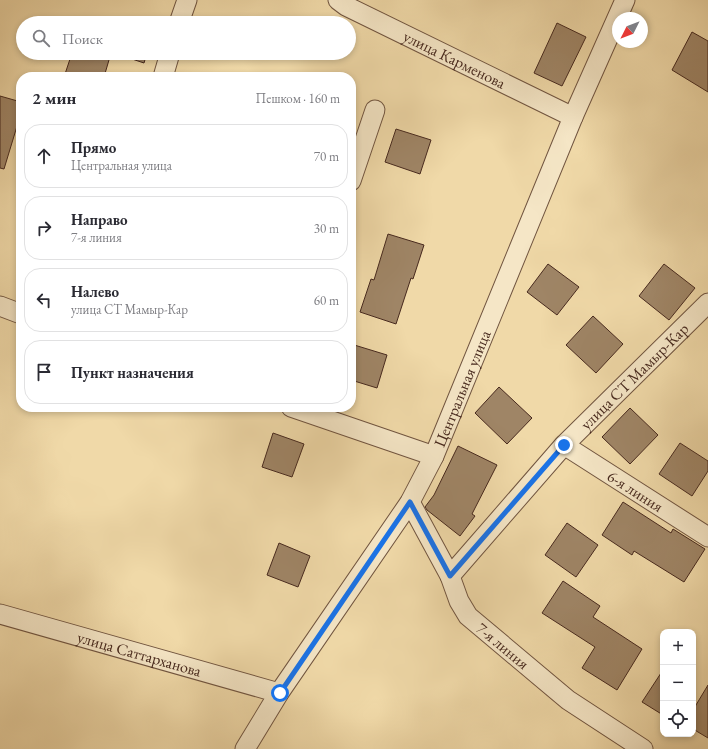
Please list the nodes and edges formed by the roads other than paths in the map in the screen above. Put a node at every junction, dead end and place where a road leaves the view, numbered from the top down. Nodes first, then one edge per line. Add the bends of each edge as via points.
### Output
1 (187, 0) edge
2 (338, 0) edge
3 (625, 0) edge
4 (182, 16) edge
5 (168, 60) edge
6 (164, 72) edge
7 (375, 110) dead end
8 (573, 117) junction
9 (356, 166) edge
10 (708, 303) edge
11 (0, 306) edge
12 (16, 312) edge
13 (306, 412) edge
14 (564, 445) junction
15 (434, 456) junction
16 (410, 502) junction
17 (708, 538) edge
18 (450, 576) junction
19 (0, 614) edge
20 (280, 693) junction
21 (245, 749) edge
22 (643, 749) edge

1 - 4 street
2 - 8 street, улица Карменова
3 - 8 street, Центральная улица
5 - 6 street
7 - 9 street
8 - 15 street, Центральная улица
10 - 14 street, улица СТ Мамыр-Кар
11 - 12 street
13 - 15 street
14 - 17 street, 6-я линия
14 - 18 street, улица СТ Мамыр-Кар
15 - 16 street, Центральная улица
16 - 18 street, 7-я линия
16 - 20 street, Центральная улица
18 - 22 street, 7-я линия via 459,601 468,616 480,628 568,700
19 - 20 street, улица Саттарханова
20 - 21 street, Центральная улица

